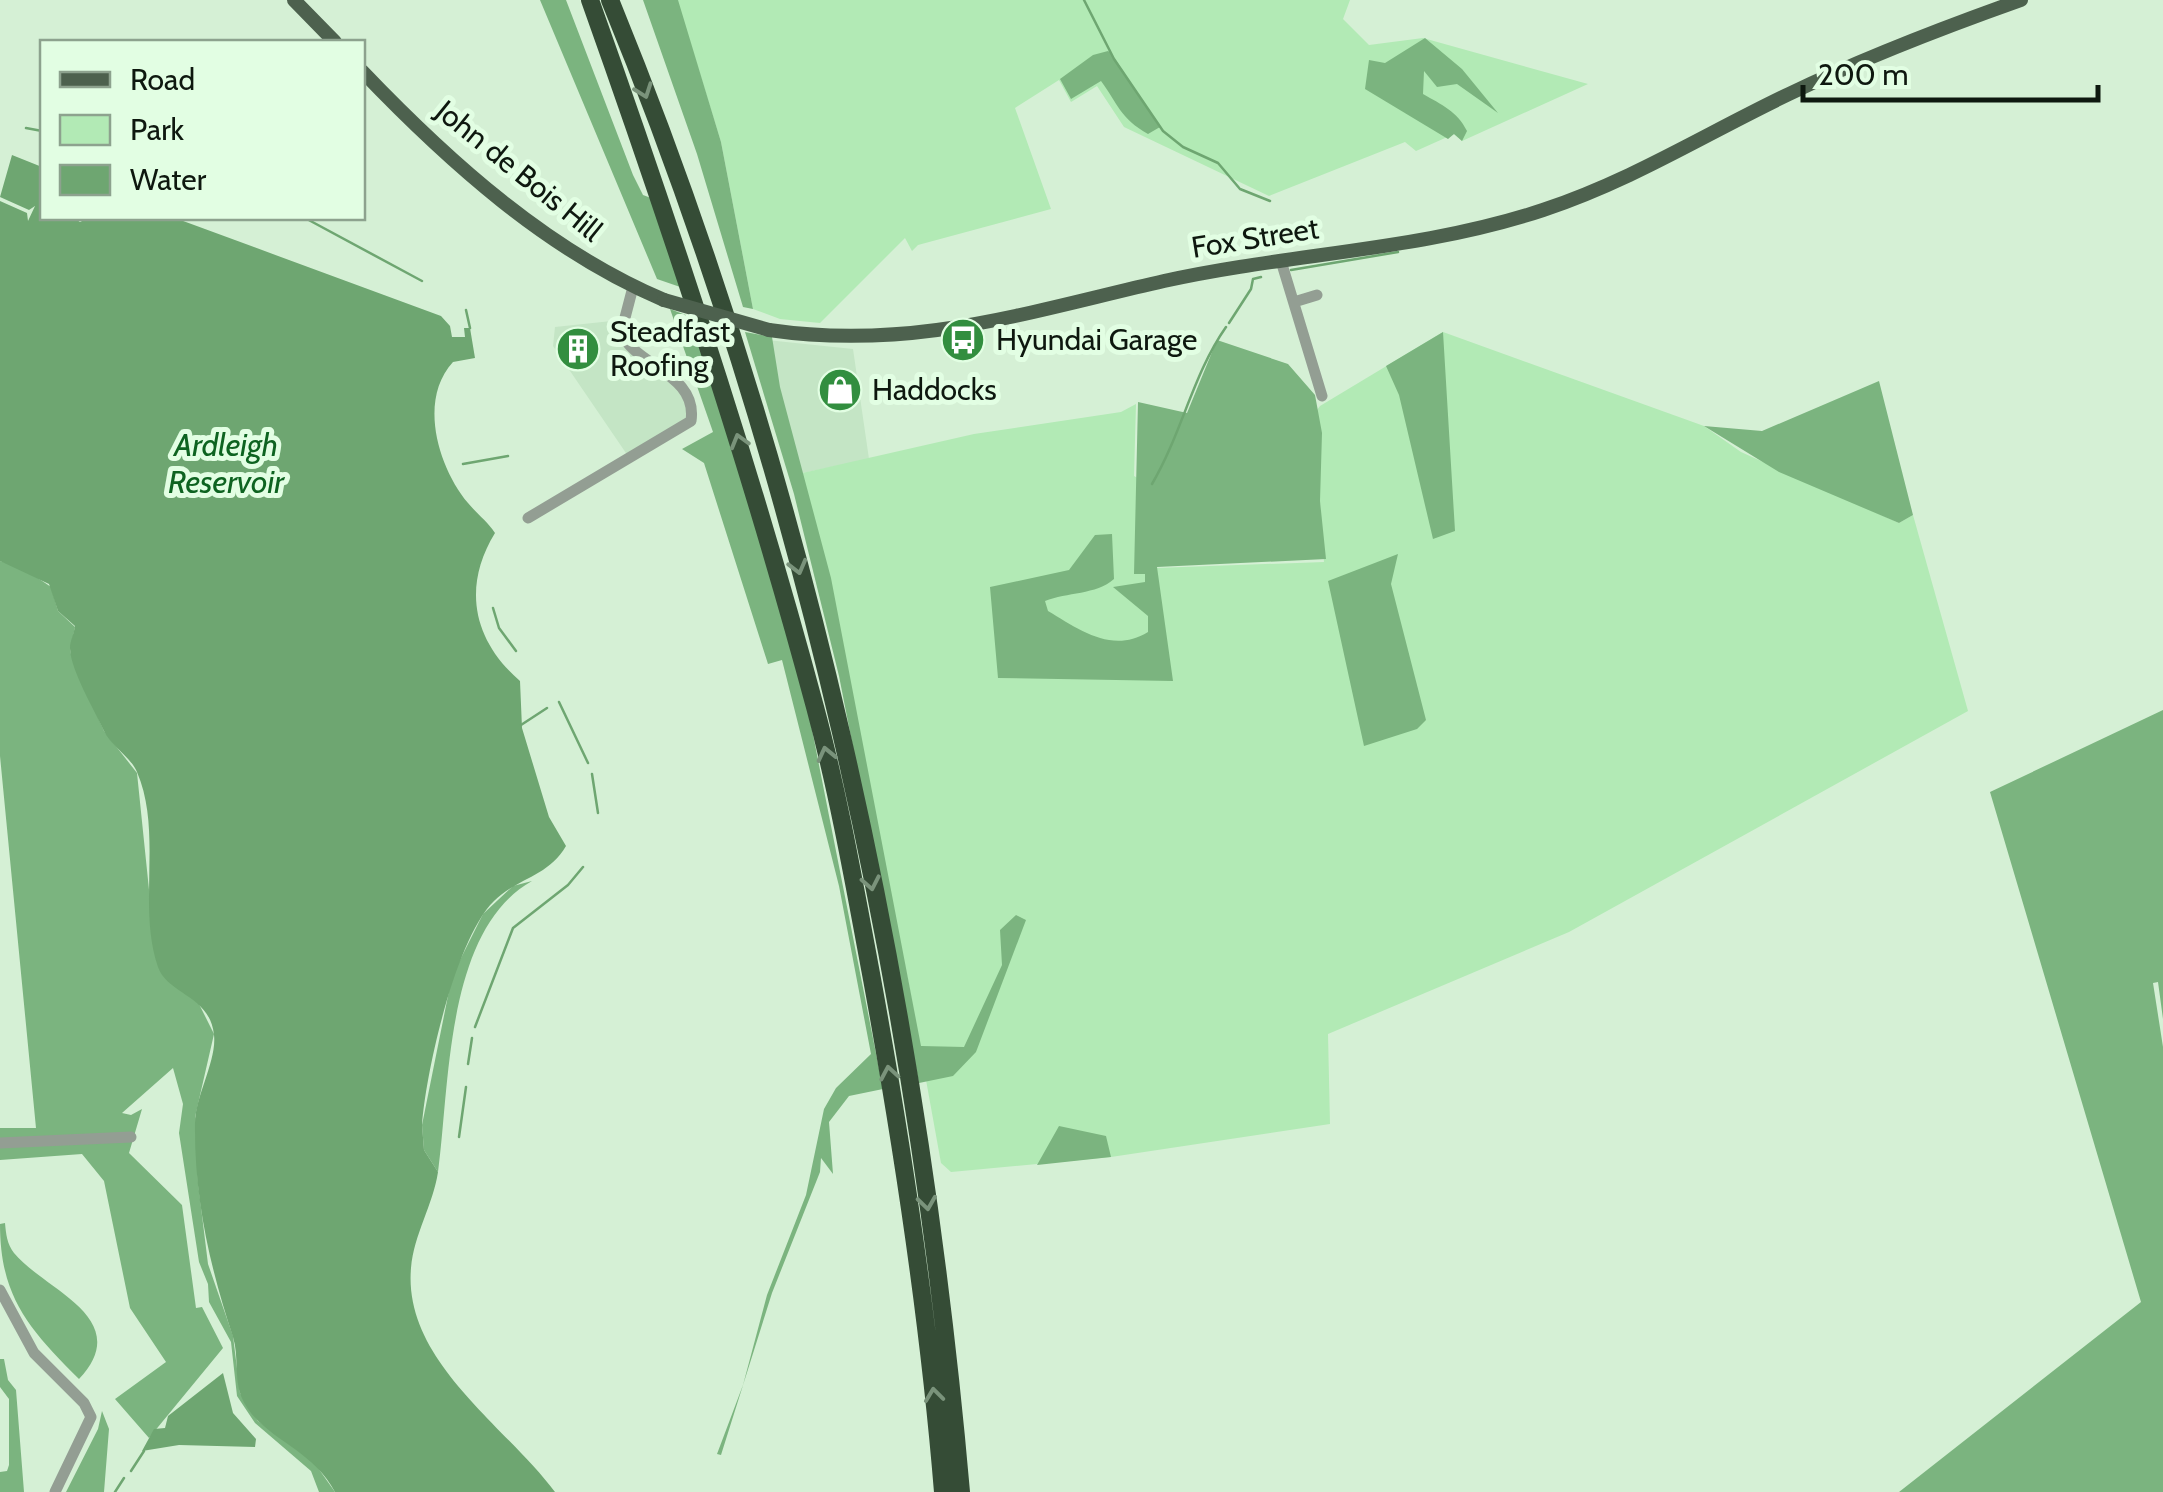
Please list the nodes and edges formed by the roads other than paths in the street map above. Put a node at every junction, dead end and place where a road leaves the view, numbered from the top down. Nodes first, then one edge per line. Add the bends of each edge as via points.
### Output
1 (294, 0) edge
2 (590, 0) edge
3 (610, 0) edge
4 (2020, 0) edge
5 (333, 40) edge
6 (365, 75) edge
7 (1284, 270) junction
8 (632, 287) junction
9 (1317, 296) dead end
10 (1294, 302) junction
11 (710, 316) joint
12 (1322, 396) dead end
13 (528, 518) dead end
14 (131, 1137) dead end
15 (0, 1143) edge
16 (0, 1290) edge
17 (55, 1492) edge
18 (943, 1492) edge
19 (960, 1492) edge

1 - 5 main road
18 -> 2 highway via 892,1088 816,710 725,396
3 -> 19 highway via 747,386 832,703 910,1092
4 - 7 main road, Fox Street via 1786,96 1635,175 1524,216
6 - 8 main road, John de Bois Hill via 530,223
7 - 10 street
7 - 11 main road, Fox Street, bridge via 1180,278 911,336 834,337
8 - 11 main road, John de Bois Hill, bridge
8 - 13 street via 621,333 626,344 678,382 691,421
9 - 10 street
10 - 12 street
14 - 15 street
16 - 17 street via 34,1353 91,1417

